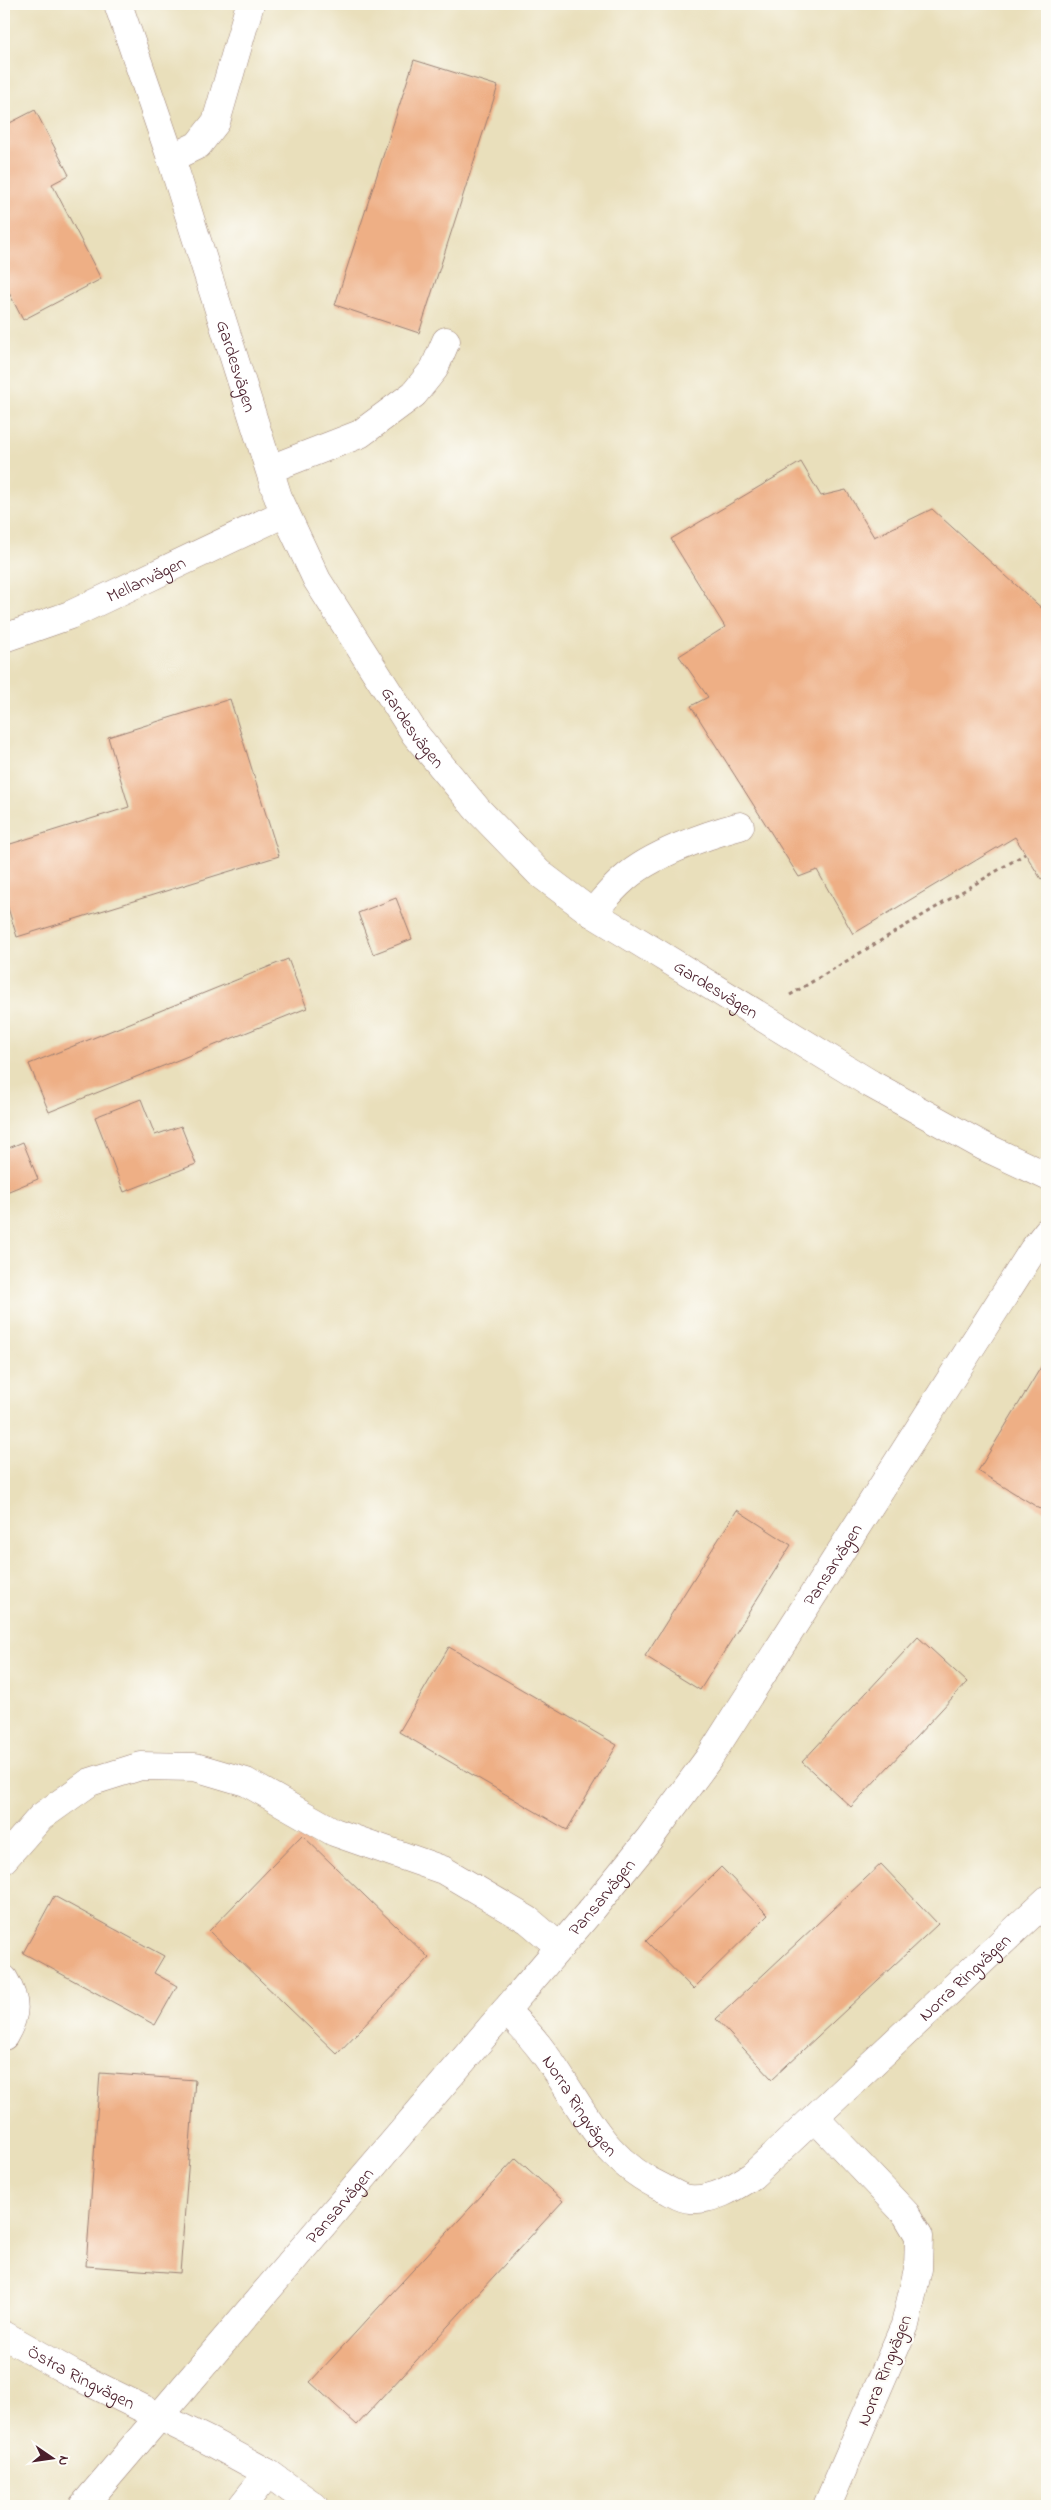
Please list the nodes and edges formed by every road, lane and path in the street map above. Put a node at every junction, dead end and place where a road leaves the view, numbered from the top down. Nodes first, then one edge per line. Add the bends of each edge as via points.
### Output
1 (118, 4) edge
2 (250, 4) edge
3 (1043, 4) edge
4 (1047, 51) edge
5 (171, 158) junction
6 (446, 341) dead end
7 (270, 469) junction
8 (286, 513) junction
9 (4, 638) edge
10 (740, 826) dead end
11 (1025, 854) dead end
12 (592, 913) junction
13 (758, 1015) junction
14 (1047, 1176) edge
15 (1047, 1232) edge
16 (4, 1859) edge
17 (1047, 1900) edge
18 (560, 1947) junction
19 (4, 1980) edge
20 (505, 2011) junction
21 (4, 2036) edge
22 (815, 2118) junction
23 (4, 2335) edge
24 (159, 2416) junction
25 (268, 2473) junction
26 (82, 2506) edge
27 (242, 2506) edge
28 (314, 2506) edge
29 (827, 2506) edge

1 - 5 lane, Gardesvägen
2 - 5 lane via 216,122 198,146
3 - 4 path
5 - 7 lane, Gardesvägen
6 - 7 lane via 434,369 414,394 360,434
7 - 8 lane, Gardesvägen
8 - 9 lane, Mellanvägen via 70,615
8 - 12 lane, Gardesvägen via 317,580 415,734 477,809 532,866
10 - 12 lane via 712,834 658,858 625,878
11 - 13 path
12 - 13 lane, Gardesvägen
13 - 14 lane, Gardesvägen via 870,1084 983,1146
15 - 18 lane, Pansarvägen via 709,1758 649,1839
16 - 18 lane via 41,1817 90,1782 141,1766 195,1767 246,1782 334,1832 443,1870 528,1920
17 - 22 lane, Norra Ringvägen
18 - 20 lane, Pansarvägen
19 - 21 lane via 12,1993 14,2019
20 - 22 lane, Norra Ringvägen via 529,2033 548,2057 571,2097 606,2146 646,2180 688,2200 723,2194 752,2176
20 - 24 lane, Pansarvägen
22 - 29 lane, Norra Ringvägen via 906,2214 919,2236 918,2269 905,2325
23 - 24 lane, Östra Ringvägen via 73,2374
24 - 25 lane, Östra Ringvägen
24 - 26 lane, Pansarvägen
25 - 27 lane
25 - 28 lane, Östra Ringvägen

